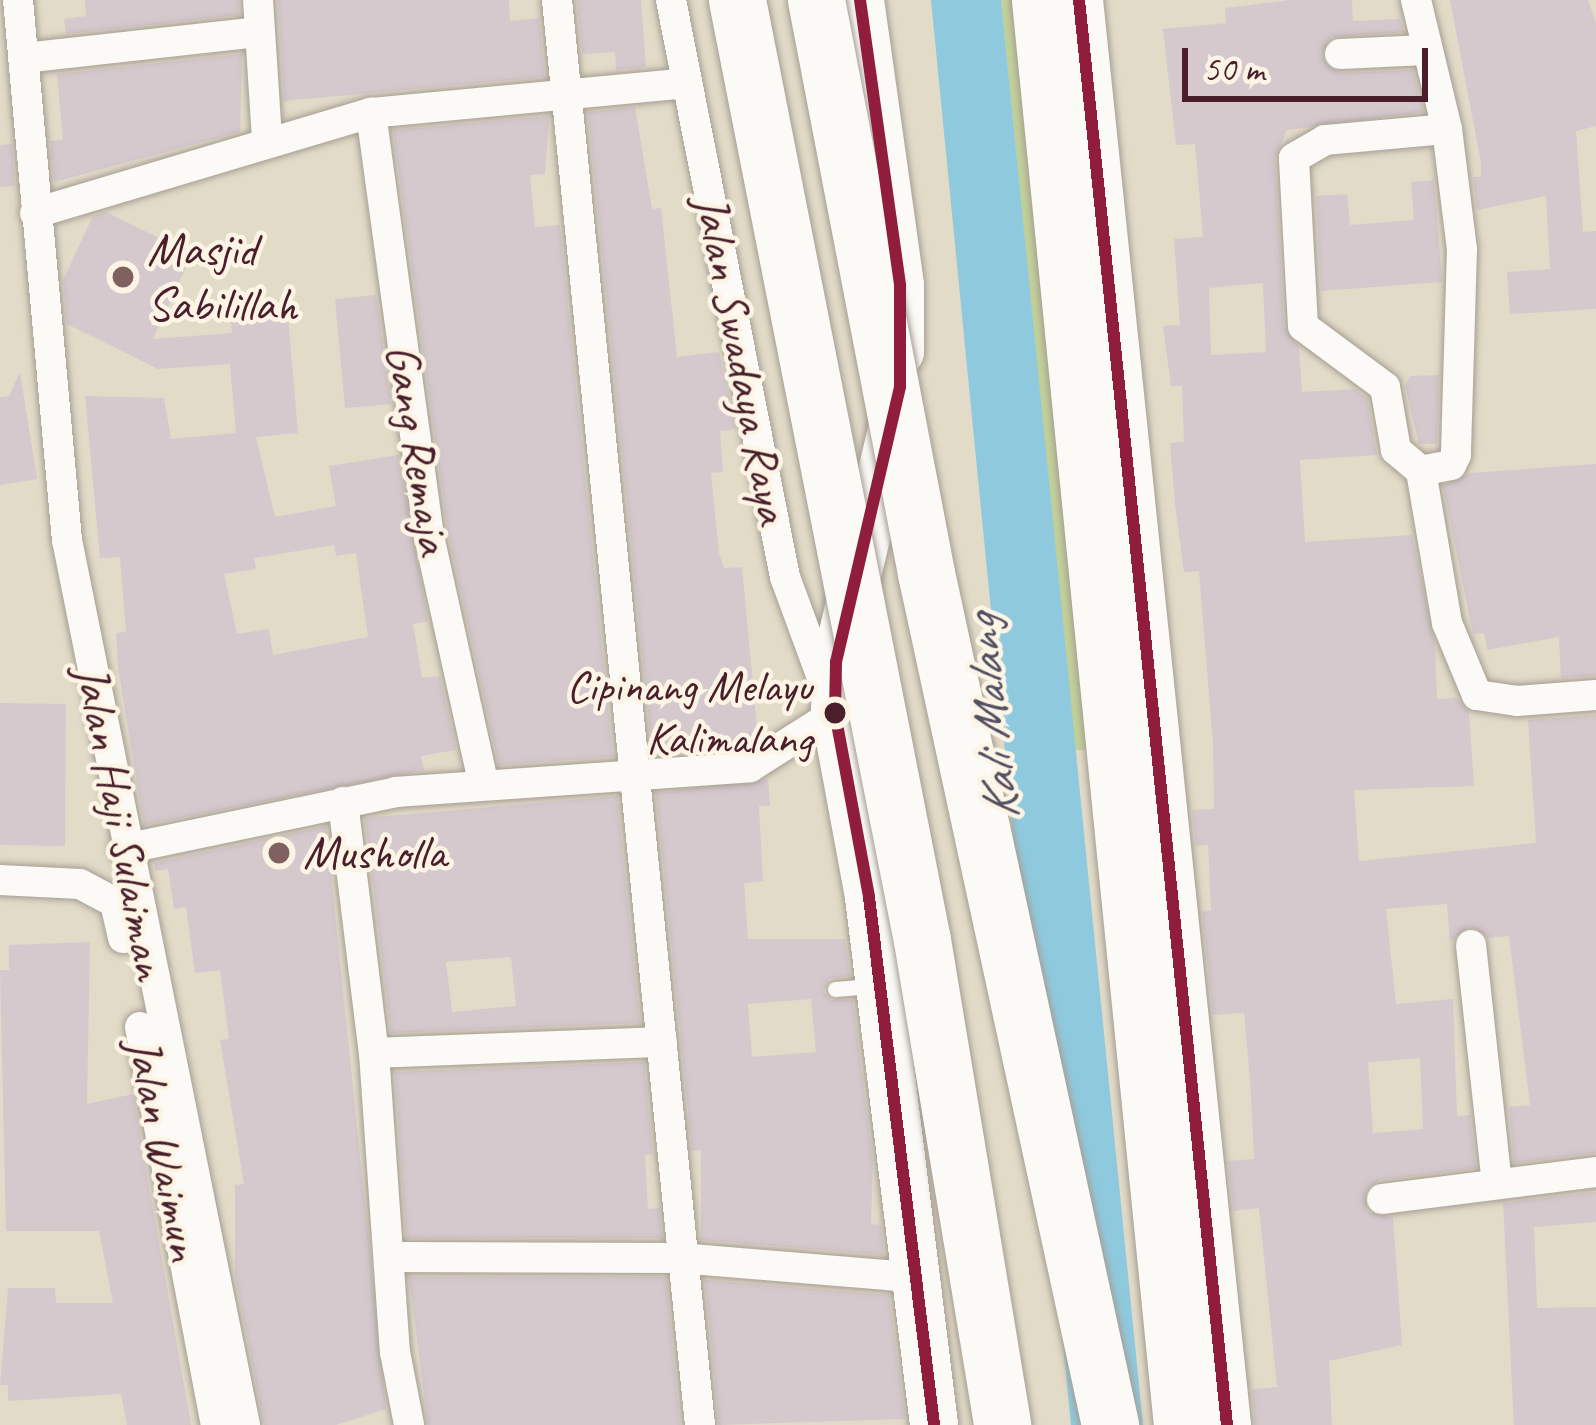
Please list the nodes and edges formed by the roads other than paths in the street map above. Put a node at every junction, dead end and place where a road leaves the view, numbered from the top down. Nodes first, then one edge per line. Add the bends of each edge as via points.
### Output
1 (18, 0) edge
2 (258, 0) edge
3 (557, 0) edge
4 (671, 0) edge
5 (737, 0) edge
6 (816, 0) edge
7 (860, 0) edge
8 (1040, 0) edge
9 (1079, 0) edge
10 (1416, 0) edge
11 (259, 32) junction
12 (1426, 50) junction
13 (1340, 54) dead end
14 (24, 58) junction
15 (686, 83) junction
16 (566, 89) junction
17 (371, 113) junction
18 (1447, 130) junction
19 (267, 139) junction
20 (35, 213) junction
21 (1420, 472) junction
22 (1596, 694) edge
23 (835, 713) junction
24 (633, 777) junction
25 (483, 782) junction
26 (343, 802) junction
27 (124, 849) junction
28 (0, 880) edge
29 (1471, 945) dead end
30 (662, 1042) junction
31 (374, 1053) junction
32 (1596, 1172) edge
33 (1497, 1183) junction
34 (1382, 1198) dead end
35 (390, 1257) junction
36 (679, 1258) junction
37 (921, 1278) junction
38 (216, 1425) edge
39 (245, 1425) edge
40 (409, 1425) edge
41 (700, 1425) edge
42 (934, 1425) edge
43 (1002, 1425) edge
44 (1110, 1425) edge
45 (1182, 1425) edge
46 (1227, 1425) edge

1 - 14 street, Jalan Haji Sulaiman
2 - 11 street
3 - 16 street
4 - 15 street, Jalan Swadaya Raya
5 - 43 highway, bridge via 922,940
6 - 44 highway, bridge via 926,572
7 - 23 main road via 900,285 900,387 836,662
8 - 45 highway
9 - 46 main road
10 - 12 street
11 - 14 street
11 - 19 street
12 - 13 street
12 - 18 street
14 - 20 street, Jalan Haji Sulaiman
15 - 16 street
15 - 23 street, Jalan Swadaya Raya via 785,577
16 - 17 street
16 - 24 street
17 - 19 street
17 - 25 street, Gang Remaja via 429,536
18 - 21 street via 1462,249 1456,455 1451,465
18 - 21 street via 1325,140 1294,158 1304,326 1385,387 1396,450
19 - 20 street
20 - 27 street, Jalan Haji Sulaiman via 67,540
21 - 22 street via 1447,623 1477,695 1516,701
23 - 24 street via 766,762
23 - 37 main road via 858,987
24 - 25 street
24 - 30 street
25 - 26 street
26 - 27 street
26 - 31 street
27 - 39 street, Jalan Haji Sulaiman
28 - 38 street, Jalan Waimun via 88,891 115,903
29 - 33 street
30 - 31 street
30 - 36 street
31 - 35 street
32 - 33 street
33 - 34 street
35 - 36 street
35 - 40 street
36 - 37 street
36 - 41 street
37 - 42 main road

